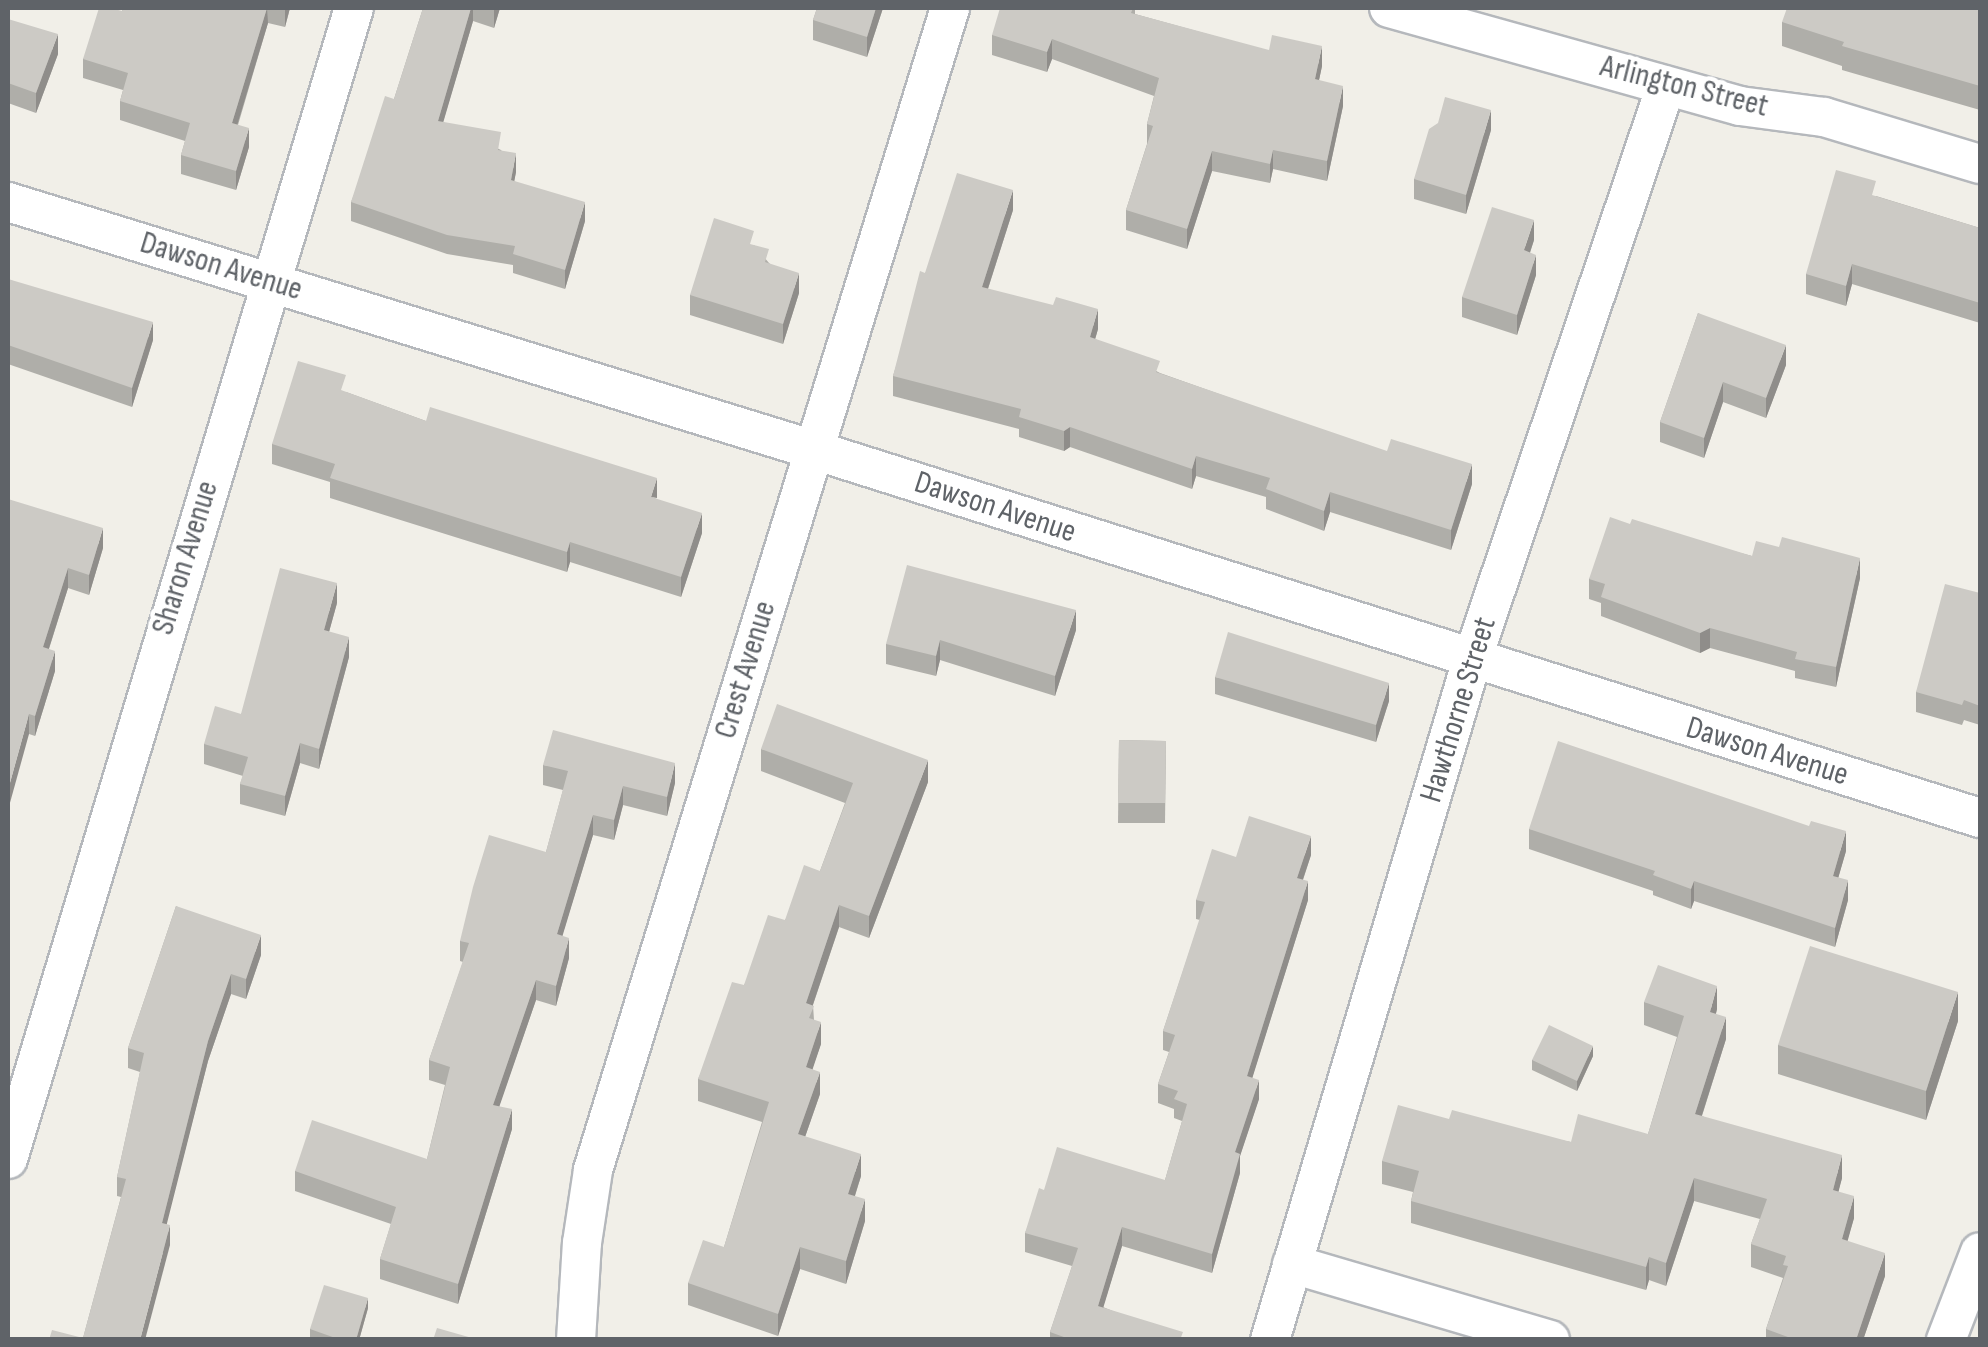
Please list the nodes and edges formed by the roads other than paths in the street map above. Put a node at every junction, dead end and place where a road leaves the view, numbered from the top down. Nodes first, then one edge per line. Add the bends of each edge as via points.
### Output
1 (354, 8) edge
2 (950, 8) edge
3 (1389, 8) edge
4 (1666, 86) junction
5 (1980, 164) edge
6 (8, 202) edge
7 (268, 282) junction
8 (814, 450) junction
9 (1472, 660) junction
10 (1980, 818) edge
11 (14, 1107) edge
12 (8, 1159) edge
13 (1980, 1252) edge
14 (1292, 1264) junction
15 (576, 1340) edge
16 (1270, 1340) edge
17 (1550, 1340) edge
18 (1946, 1340) edge

1 - 7 street, Sharon Avenue
2 - 8 street, Crest Avenue
3 - 4 street, Arlington Street
4 - 5 street, Arlington Street via 1740,106 1824,117
4 - 9 street, Hawthorne Street
6 - 7 street, Dawson Avenue
7 - 8 street, Dawson Avenue
7 - 11 street, Sharon Avenue
8 - 9 street, Dawson Avenue
8 - 15 street, Crest Avenue via 593,1170
9 - 10 street, Dawson Avenue
9 - 14 street, Hawthorne Street
11 - 12 street, Sharon Avenue
13 - 18 street
14 - 16 street, Hawthorne Street
14 - 17 street

